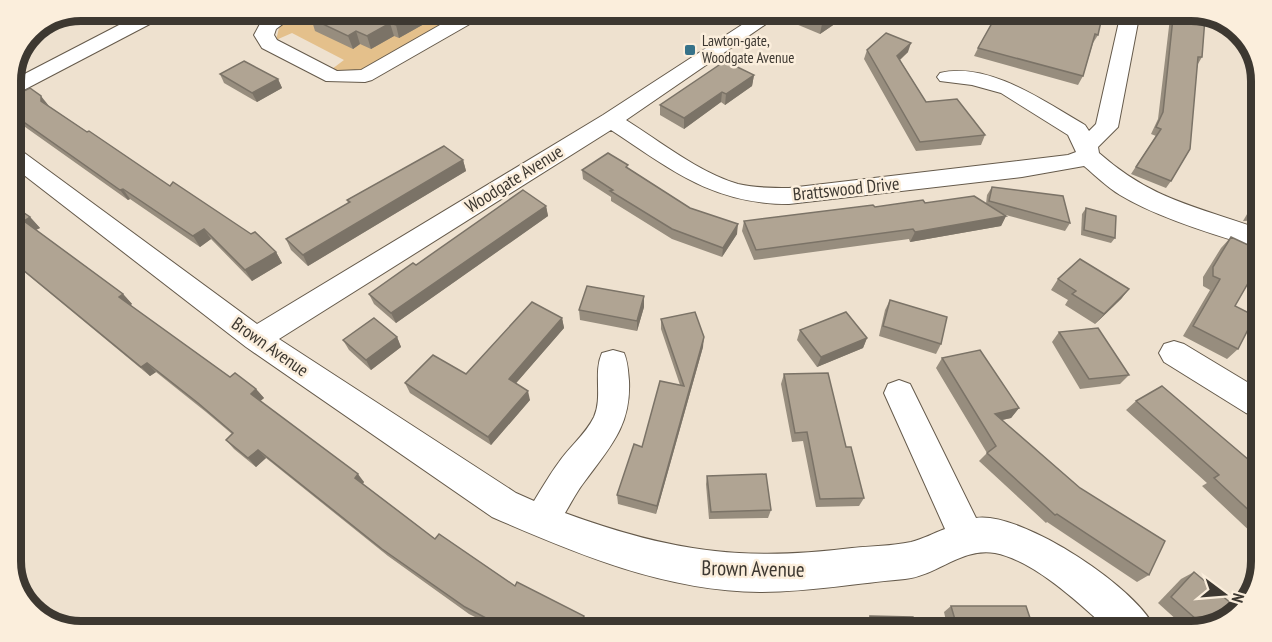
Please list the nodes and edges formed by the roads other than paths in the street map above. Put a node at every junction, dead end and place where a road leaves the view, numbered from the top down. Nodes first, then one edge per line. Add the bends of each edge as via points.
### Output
1 (141, 21) edge
2 (276, 21) edge
3 (461, 21) edge
4 (761, 21) edge
5 (1128, 21) edge
6 (947, 77) dead end
7 (21, 84) edge
8 (610, 120) junction
9 (1087, 150) junction
10 (21, 162) edge
11 (1251, 236) edge
12 (256, 339) junction
13 (1174, 353) dead end
14 (613, 362) dead end
15 (899, 393) dead end
16 (1251, 400) edge
17 (541, 521) junction
18 (967, 537) junction
19 (1125, 621) edge

1 - 7 street
2 - 3 street via 264,35 269,44 333,77 348,78 374,72
4 - 8 street, Woodgate Avenue
5 - 9 street, Brattswood Drive via 1107,127
6 - 9 street via 974,79 1008,89 1077,130
8 - 9 street, Brattswood Drive via 728,189 766,196 1022,170 1071,162
8 - 12 street, Woodgate Avenue
9 - 11 street via 1110,177 1130,190
10 - 12 street, Brown Avenue
12 - 17 street, Brown Avenue via 504,505
13 - 16 street
14 - 17 street via 610,418
15 - 18 street
17 - 18 street, Brown Avenue via 609,547 689,567 743,573 807,571 914,559
18 - 19 street, Brown Avenue via 992,535 1023,543 1070,573

